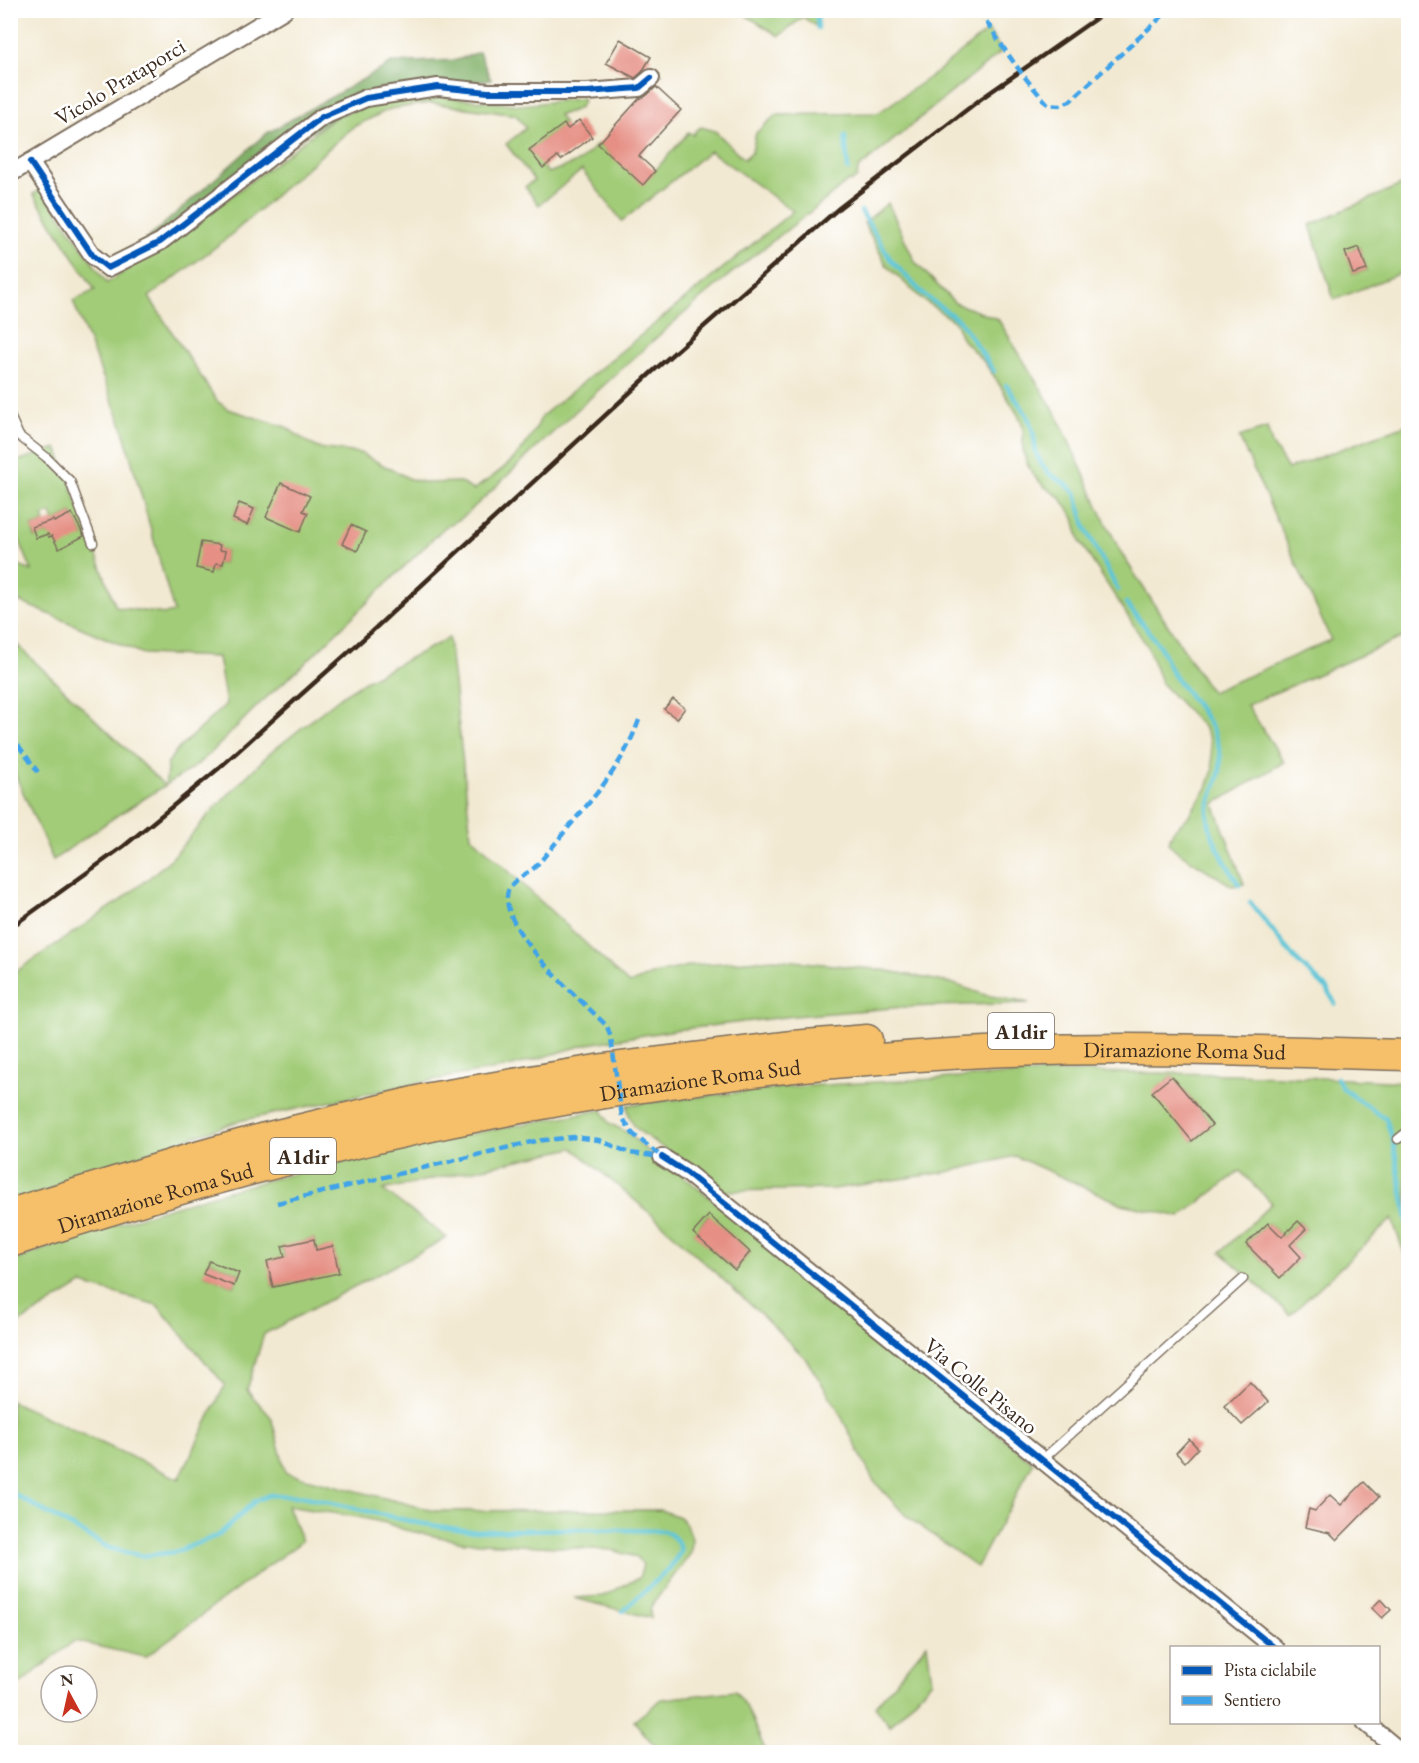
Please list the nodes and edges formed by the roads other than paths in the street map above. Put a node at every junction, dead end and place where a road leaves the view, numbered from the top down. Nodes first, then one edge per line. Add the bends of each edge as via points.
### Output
1 (284, 10) edge
2 (651, 78) dead end
3 (30, 162) junction
4 (10, 174) edge
5 (10, 416) edge
6 (93, 543) dead end
7 (1408, 1035) edge
8 (1408, 1054) edge
9 (636, 1076) junction
10 (599, 1081) junction
11 (1408, 1131) edge
12 (1398, 1139) dead end
13 (662, 1157) dead end
14 (10, 1214) edge
15 (10, 1242) edge
16 (1243, 1279) dead end
17 (1043, 1459) junction
18 (1274, 1646) edge
19 (1367, 1724) edge
20 (1401, 1752) edge

1 - 3 street, Vicolo Prataporci
2 - 3 street via 639,88 587,92 488,92 438,87 366,98 322,117 160,242 108,268 93,256
3 - 4 street, Vicolo Prataporci
5 - 6 lane via 19,436 70,481
7 - 9 highway, Diramazione Roma Sud / A1dir via 1043,1030 825,1043
8 - 9 highway, Diramazione Roma Sud / A1dir via 1150,1048 1043,1050
9 - 10 highway, Diramazione Roma Sud / A1dir
10 - 14 highway, Diramazione Roma Sud / A1dir via 483,1088 356,1116 157,1168
10 - 15 highway, Diramazione Roma Sud / A1dir via 157,1196
11 - 12 lane
13 - 17 street, Via Colle Pisano
16 - 17 lane
17 - 18 street, Via Colle Pisano
19 - 20 street

